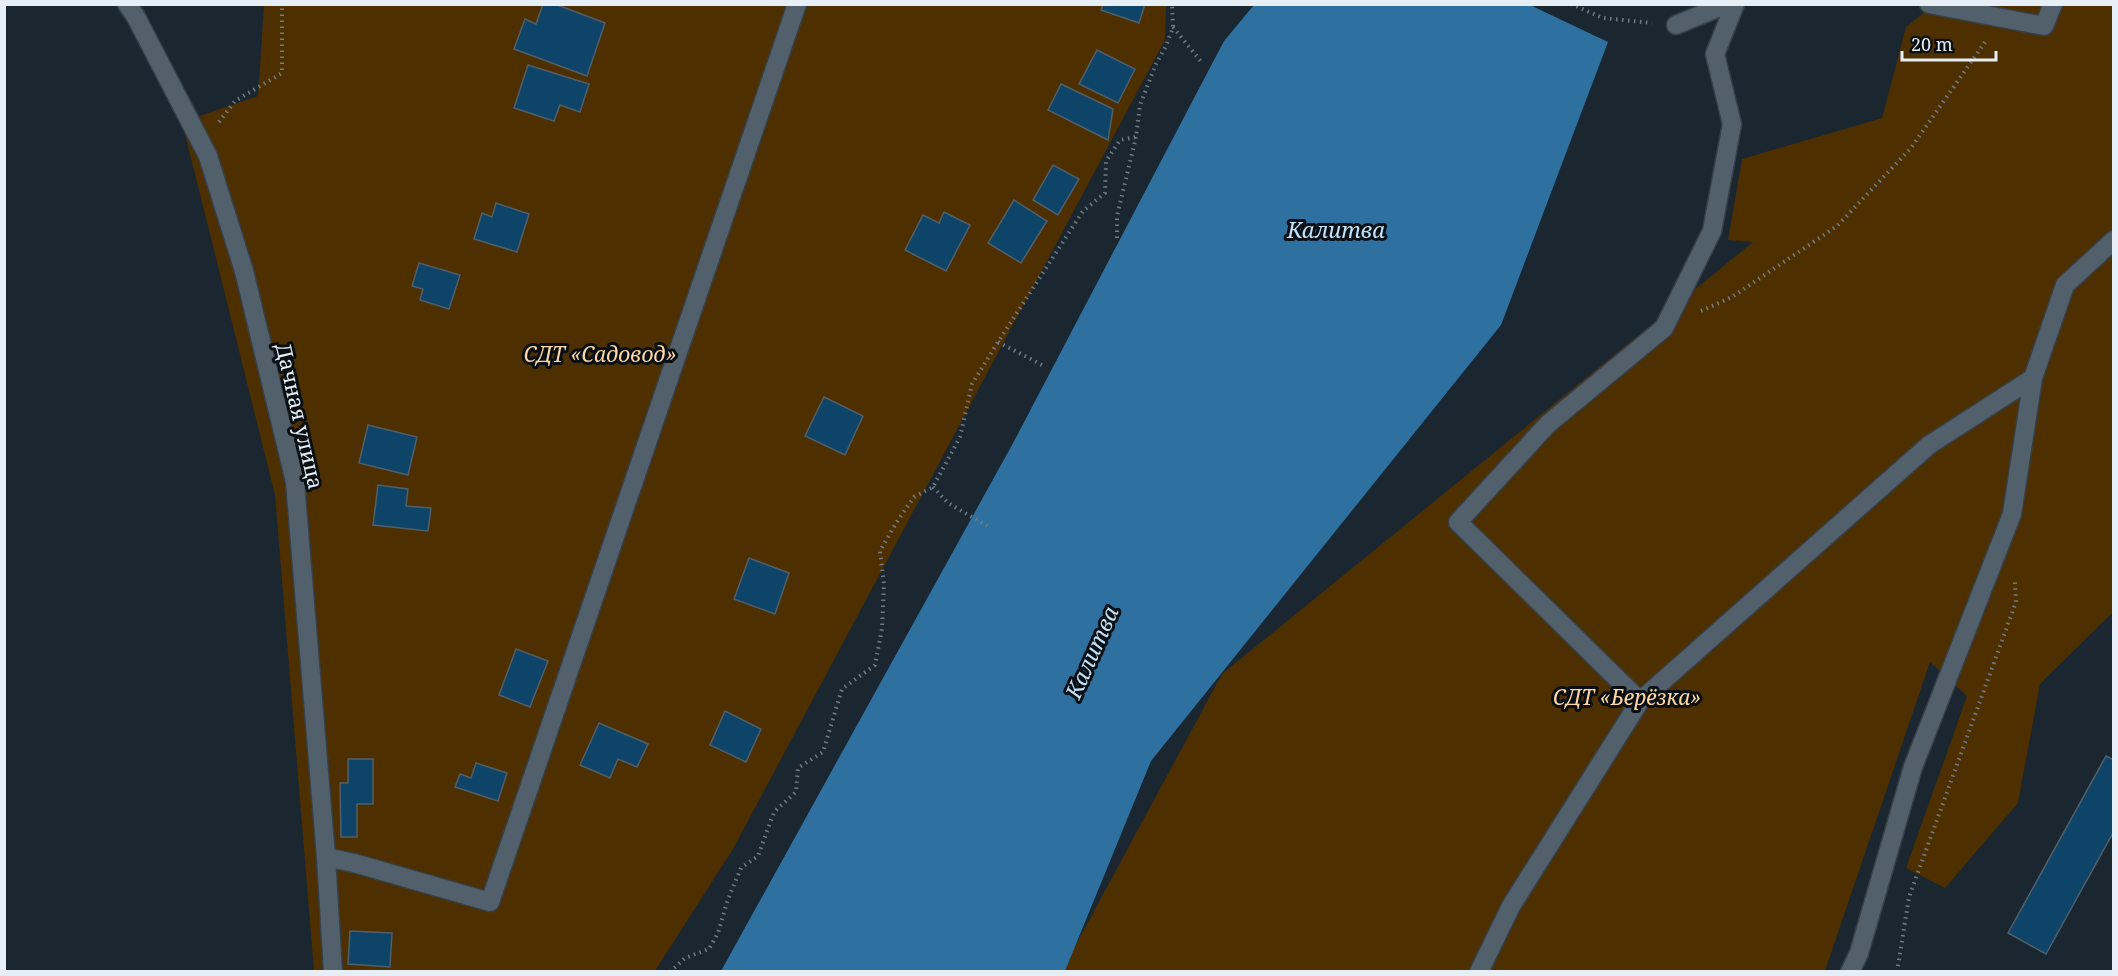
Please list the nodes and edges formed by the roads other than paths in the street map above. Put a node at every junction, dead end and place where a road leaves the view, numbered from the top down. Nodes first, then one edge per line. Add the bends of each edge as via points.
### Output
1 (128, 4) edge
2 (797, 4) edge
3 (1727, 4) edge
4 (1735, 4) edge
5 (1929, 4) edge
6 (2053, 4) edge
7 (1676, 25) road end
8 (2114, 240) edge
9 (2032, 378) junction
10 (1640, 701) junction
11 (326, 857) junction
12 (1859, 953) junction
13 (333, 972) edge
14 (1479, 972) edge
15 (1850, 972) edge
16 (1869, 972) edge

1 - 11 street, Дачная улица via 208,156 244,272 295,482
2 - 11 street via 490,902
3 - 7 street
4 - 10 street via 1715,54 1732,124 1712,231 1664,328 1548,424 1458,522
5 - 6 street via 2044,26
8 - 9 street via 2065,285
9 - 10 street via 1929,445
9 - 12 street via 2012,514 1913,766
10 - 14 street via 1511,906
11 - 13 street, Дачная улица
12 - 15 street
12 - 16 street

